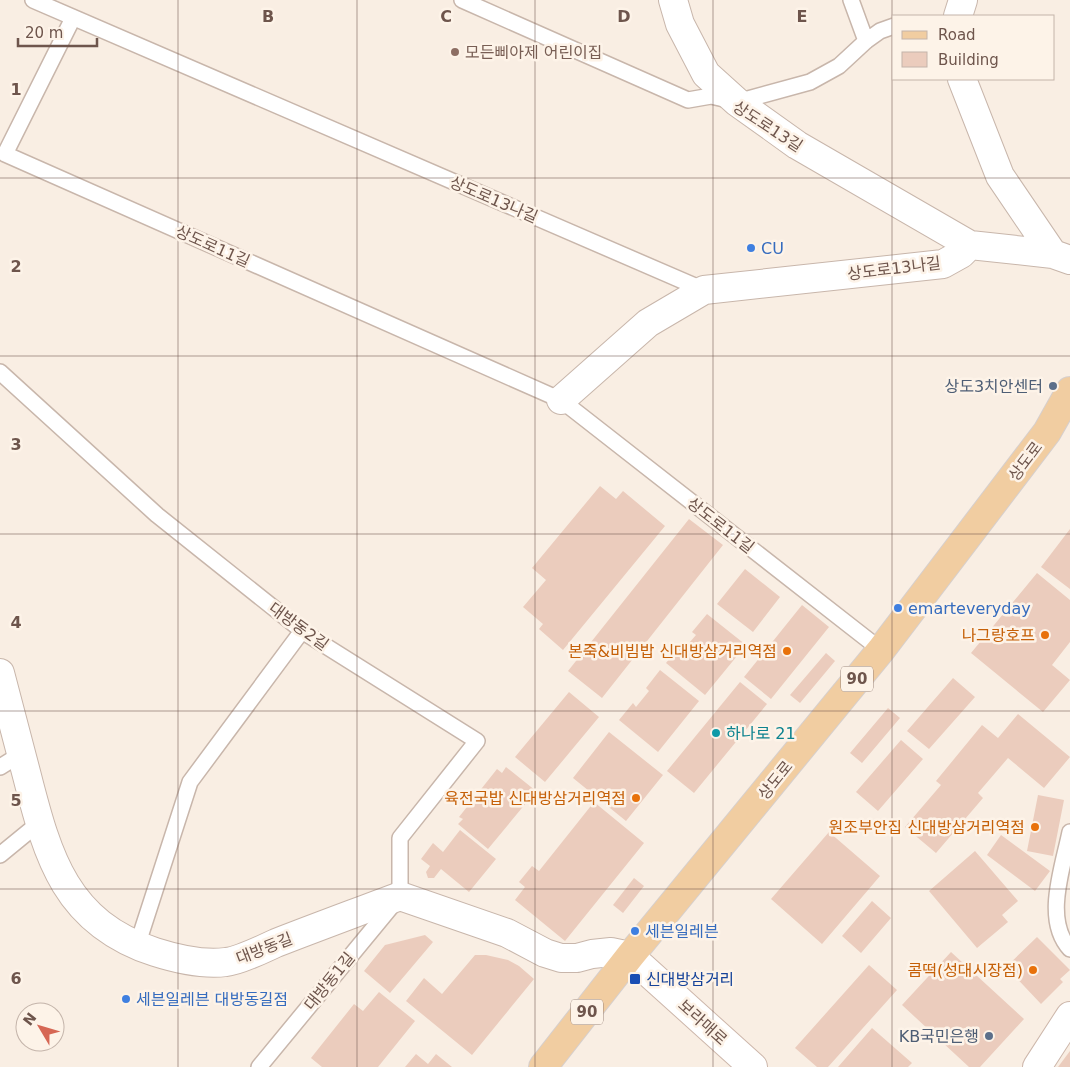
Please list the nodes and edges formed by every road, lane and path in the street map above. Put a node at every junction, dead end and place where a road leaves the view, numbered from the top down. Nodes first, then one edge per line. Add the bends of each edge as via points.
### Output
1 (32, 0) edge
2 (462, 0) edge
3 (673, 0) edge
4 (851, 0) edge
5 (963, 0) edge
6 (958, 15) edge
7 (73, 18) junction
8 (892, 27) edge
9 (866, 41) junction
10 (962, 80) edge
11 (737, 102) junction
12 (970, 244) junction
13 (1061, 257) edge
14 (704, 290) junction
15 (0, 372) edge
16 (560, 400) junction
17 (1068, 400) edge
18 (302, 631) junction
19 (881, 650) junction
20 (0, 673) edge
21 (10, 760) edge
22 (39, 823) junction
23 (1070, 832) edge
24 (0, 855) edge
25 (400, 896) junction
26 (137, 946) junction
27 (1070, 949) edge
28 (630, 956) junction
29 (1070, 1016) edge
30 (259, 1067) edge
31 (543, 1067) edge
32 (753, 1067) edge
33 (1037, 1067) edge

1 - 7 lane, 상도로13나길
2 - 11 lane, 상도로13길 via 688,100 711,96
3 - 11 street via 680,24 706,74
4 - 9 lane
5 - 6 street
7 - 14 lane, 상도로13나길
7 - 16 lane, 상도로11길 via 5,154
8 - 9 lane
9 - 11 lane via 838,66 810,82
10 - 13 street via 1000,176
11 - 12 street, 상도로13길 via 797,145
12 - 13 street, 상도로13길
12 - 14 street, 상도로13나길 via 961,254 943,264
14 - 16 street via 648,323
15 - 18 lane, 대방동2길 via 157,515
16 - 19 lane, 상도로11길
17 - 19 main road, 상도로 / 90
18 - 25 lane, 대방동2길 via 477,741 400,838
18 - 26 lane via 190,782
19 - 28 main road, 상도로 / 90
20 - 21 street, 대방동길
21 - 22 street, 대방동길
22 - 24 lane
22 - 26 street, 대방동길 via 63,883 82,909 110,932
23 - 27 lane via 1056,916 1062,941
25 - 26 street, 대방동길 via 227,962 196,961
25 - 28 street via 507,933 561,958 611,952
25 - 30 lane, 대방동1길
28 - 31 main road, 상도로 / 90
28 - 32 street, 보라매로
29 - 33 street

